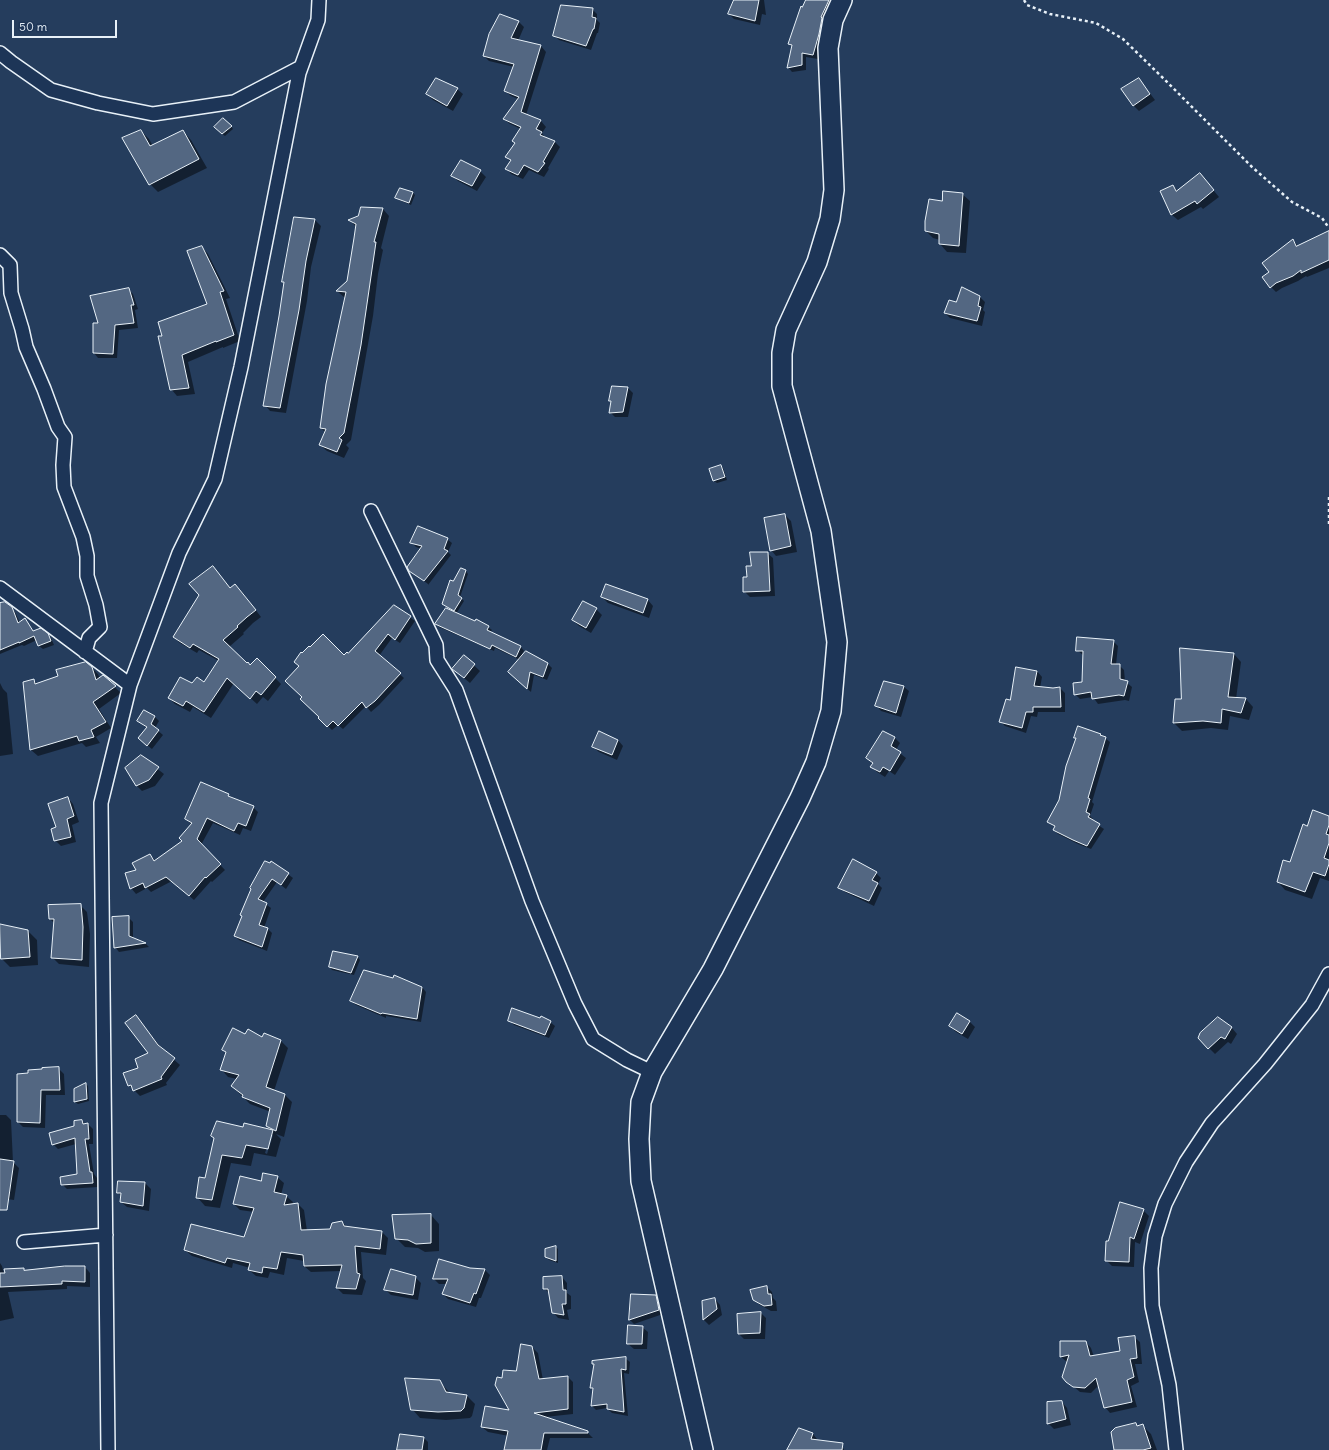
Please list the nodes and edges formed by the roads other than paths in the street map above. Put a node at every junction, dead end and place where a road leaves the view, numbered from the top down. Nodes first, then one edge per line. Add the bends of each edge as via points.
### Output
1 (319, 0) edge
2 (842, 0) edge
3 (0, 53) edge
4 (301, 67) junction
5 (0, 255) edge
6 (371, 511) dead end
7 (0, 588) edge
8 (85, 652) junction
9 (130, 685) junction
10 (1329, 974) edge
11 (652, 1072) junction
12 (106, 1235) junction
13 (24, 1242) dead end
14 (108, 1450) edge
15 (703, 1450) edge
16 (1176, 1450) edge

1 - 4 street via 318,20
2 - 11 main road via 833,20 828,48 834,190 830,219 817,262 786,330 782,353 782,386 820,531 837,642 831,711 816,762 800,798 713,969
3 - 4 street via 51,90 153,114 234,102
4 - 9 street via 241,367 215,479 179,553
5 - 8 street via 10,265 12,293 26,347 58,427 65,437 64,487 88,556 87,576 100,627 89,638
6 - 11 street via 436,645 437,660 456,690 532,901 575,1004 593,1039
7 - 8 street
8 - 9 street
9 - 12 street via 102,803
10 - 16 street via 1312,1005 1265,1064 1212,1123 1186,1162 1165,1204 1155,1236 1151,1268 1152,1306 1169,1385
11 - 15 main road via 641,1102 641,1181
12 - 13 street
12 - 14 street

